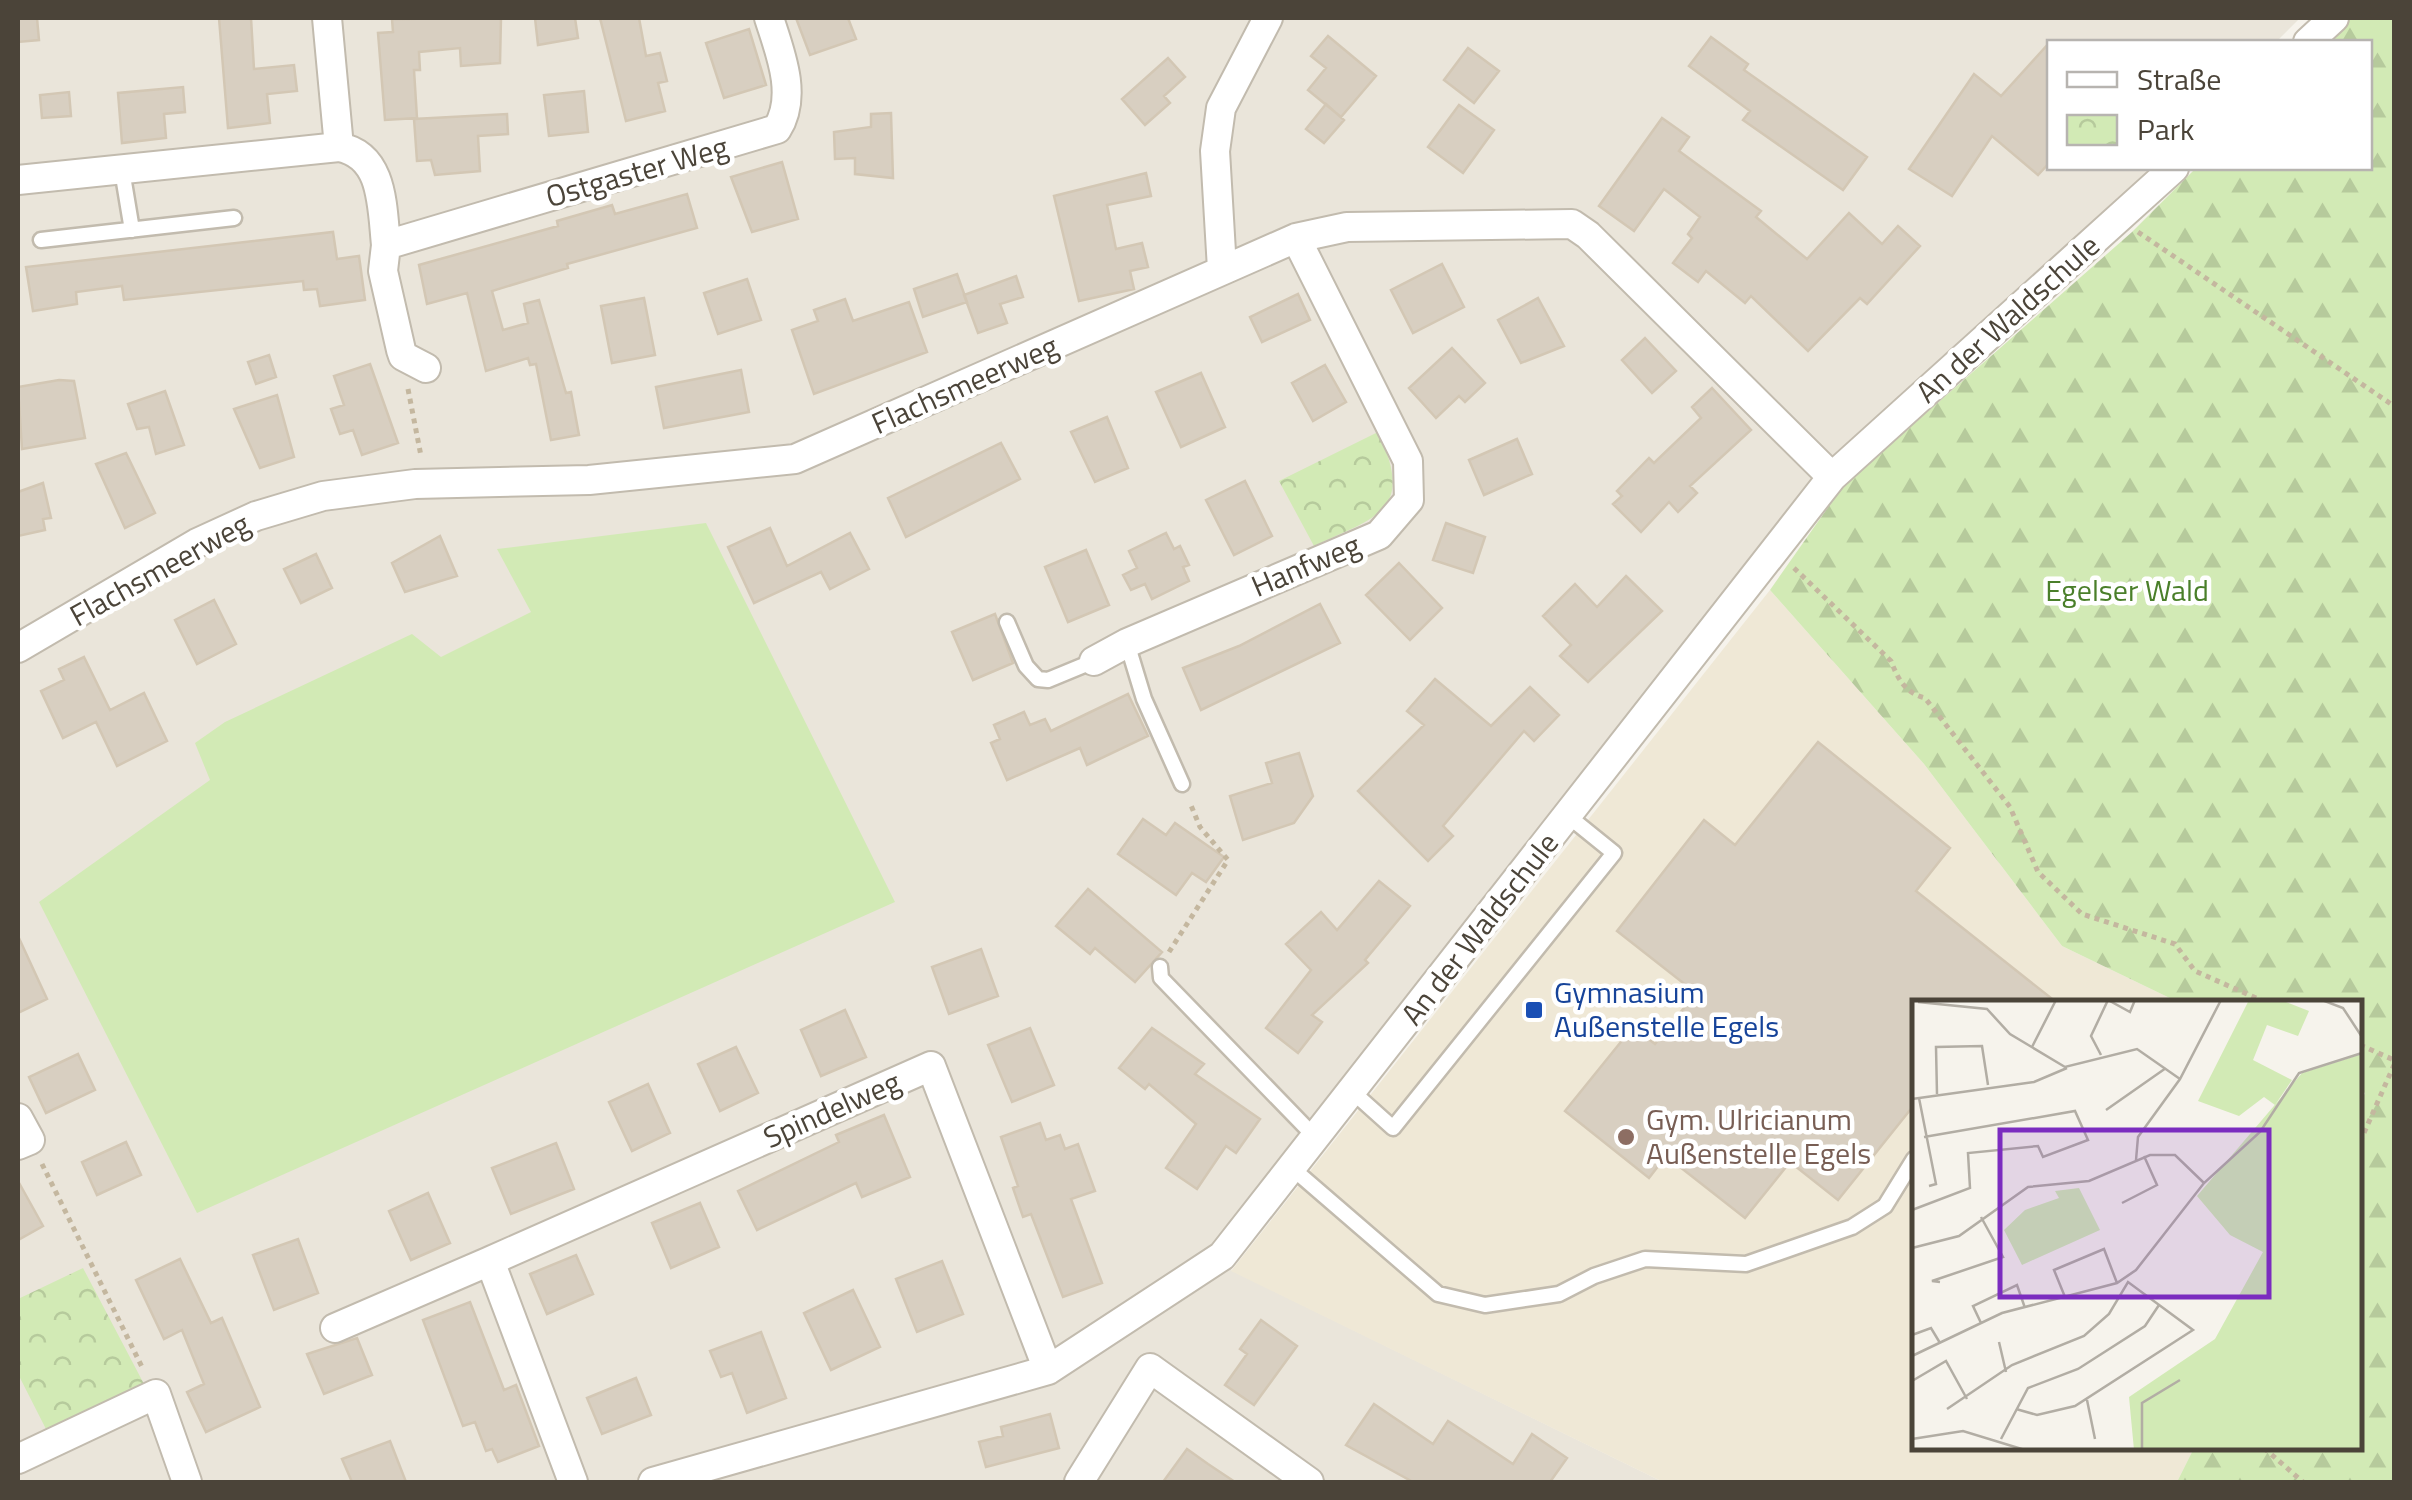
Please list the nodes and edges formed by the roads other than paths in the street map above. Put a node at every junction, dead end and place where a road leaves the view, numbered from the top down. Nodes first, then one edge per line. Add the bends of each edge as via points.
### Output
1 (326, 18) edge
2 (769, 18) edge
3 (1268, 18) edge
4 (2334, 18) edge
5 (2310, 40) edge
6 (339, 147) junction
7 (122, 170) junction
8 (2172, 170) edge
9 (18, 180) edge
10 (234, 218) dead end
11 (132, 230) junction
12 (1296, 238) junction
13 (42, 240) dead end
14 (386, 244) junction
15 (1222, 269) junction
16 (426, 368) dead end
17 (1832, 477) junction
18 (1007, 622) dead end
19 (1126, 643) junction
20 (18, 648) edge
21 (1094, 661) joint
22 (1182, 784) road end
23 (1568, 816) junction
24 (1160, 967) road end
25 (1354, 1092) junction
26 (1316, 1139) junction
27 (1912, 1162) edge
28 (1292, 1168) junction
29 (490, 1262) junction
30 (335, 1328) dead end
31 (1048, 1370) junction
32 (18, 1460) edge
33 (188, 1482) edge
34 (573, 1482) edge
35 (653, 1482) edge
36 (1079, 1482) edge
37 (1308, 1482) edge

1 - 6 street
2 - 14 street, Ostgaster Weg via 788,95 777,128
3 - 15 street via 1221,108 1215,151
4 - 5 street
6 - 7 street
6 - 14 street via 356,150 371,166
7 - 9 street
7 - 11 lane
8 - 17 street, An der Waldschule
10 - 11 lane
11 - 13 lane
12 - 15 street, Flachsmeerweg
12 - 17 street, Flachsmeerweg via 1347,226 1572,224
12 - 19 street, Hanfweg via 1408,462 1408,500 1378,535
14 - 16 street via 384,271 401,350
15 - 20 street, Flachsmeerweg via 795,459 589,480 426,484 324,496 256,516 197,543
17 - 23 street, An der Waldschule
18 - 21 lane via 1038,679
19 - 21 street, Hanfweg
19 - 22 lane
23 - 25 street, An der Waldschule
23 - 25 lane via 1614,853 1393,1128
24 - 26 lane via 1162,978
25 - 26 street, An der Waldschule
26 - 28 street, An der Waldschule
27 - 28 lane via 1885,1206 1852,1227 1746,1264 1645,1259 1558,1294 1485,1304 1438,1294
28 - 31 street, An der Waldschule via 1222,1256
29 - 30 street, Spindelweg
29 - 31 street, Spindelweg via 931,1066
29 - 34 street
31 - 35 street, An der Waldschule
32 - 33 street via 156,1394
36 - 37 street via 1150,1368

